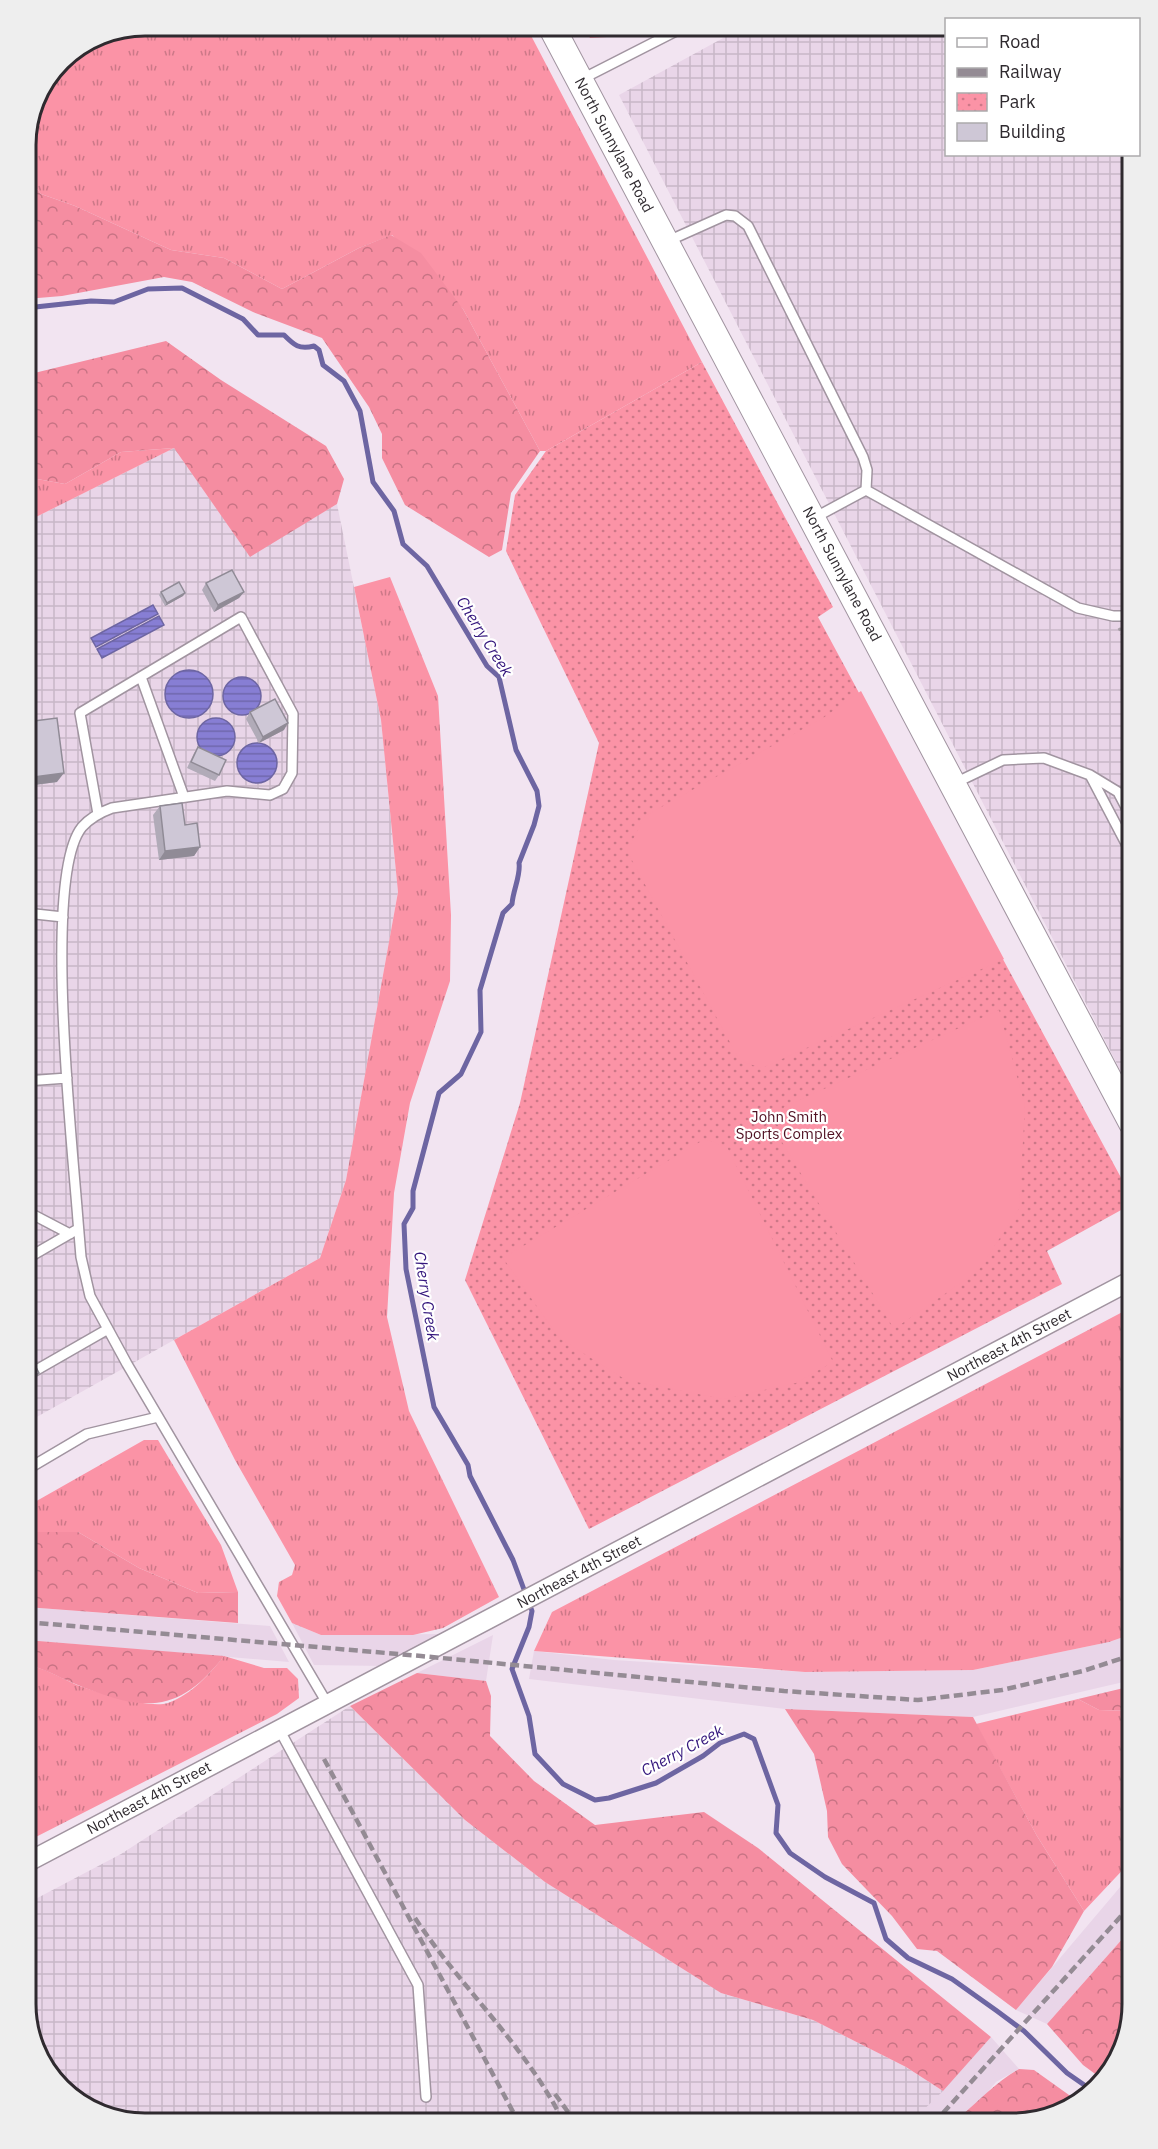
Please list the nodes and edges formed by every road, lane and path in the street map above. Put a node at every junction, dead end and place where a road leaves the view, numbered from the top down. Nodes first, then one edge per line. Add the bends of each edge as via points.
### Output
1 (556, 36) edge
2 (666, 36) edge
3 (580, 80) junction
4 (666, 242) junction
5 (866, 490) junction
6 (812, 519) junction
7 (1113, 616) junction
8 (1122, 616) edge
9 (1122, 634) edge
10 (141, 676) junction
11 (1090, 775) junction
12 (953, 784) junction
13 (1122, 796) edge
14 (184, 797) junction
15 (98, 814) junction
16 (1122, 836) edge
17 (36, 914) edge
18 (63, 917) junction
19 (67, 1078) junction
20 (36, 1080) edge
21 (1122, 1104) edge
22 (36, 1215) edge
23 (74, 1232) junction
24 (36, 1253) edge
25 (1122, 1285) edge
26 (108, 1329) junction
27 (36, 1370) edge
28 (158, 1417) junction
29 (36, 1464) edge
30 (327, 1703) junction
31 (279, 1728) junction
32 (36, 1858) edge
33 (426, 2097) dead end

1 - 3 street, North Sunnylane Road
2 - 3 lane
3 - 4 street, North Sunnylane Road
4 - 5 lane via 726,215 735,216 748,226 863,457
4 - 6 street, North Sunnylane Road
5 - 6 lane
5 - 7 lane via 1078,608
6 - 12 street, North Sunnylane Road
7 - 8 lane
7 - 9 path
10 - 14 lane
10 - 14 lane via 241,617 293,714 292,773 283,789 270,795 227,791
10 - 15 lane via 80,713
11 - 12 lane via 1053,760 1023,757 1003,760
11 - 13 lane
11 - 16 lane
12 - 21 street, North Sunnylane Road
14 - 15 lane via 112,808
15 - 18 lane via 81,828 72,847
17 - 18 lane
18 - 19 lane via 62,1003
19 - 20 lane
19 - 23 lane
22 - 23 lane
23 - 24 lane
23 - 26 lane via 88,1288
25 - 30 street, Northeast 4th Street
26 - 27 lane
26 - 28 lane
28 - 29 lane via 87,1434
28 - 30 lane
30 - 31 street, Northeast 4th Street
31 - 32 street, Northeast 4th Street
31 - 33 lane via 418,1985

